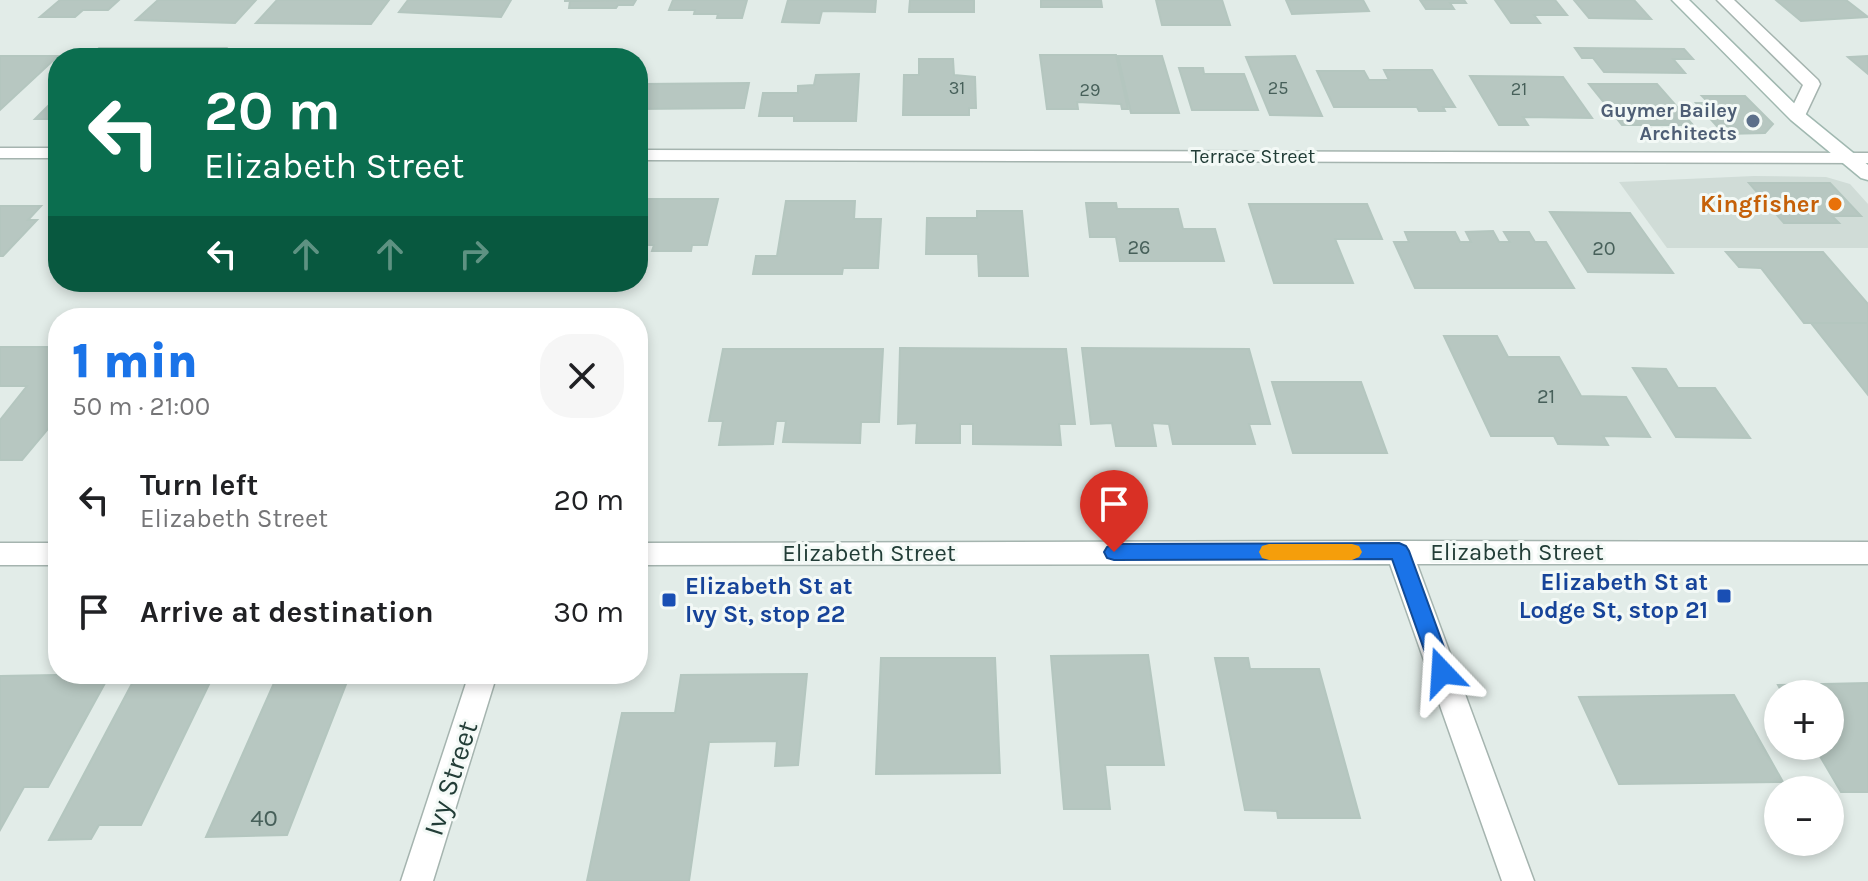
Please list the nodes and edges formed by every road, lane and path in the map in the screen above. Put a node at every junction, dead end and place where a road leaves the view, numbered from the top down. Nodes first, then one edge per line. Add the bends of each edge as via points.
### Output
1 (1680, 0) edge
2 (1725, 0) edge
3 (1797, 116) junction
4 (0, 153) edge
5 (48, 153) edge
6 (648, 155) edge
7 (1848, 158) junction
8 (1868, 158) edge
9 (1868, 174) edge
10 (1399, 551) junction
11 (1868, 553) edge
12 (0, 554) edge
13 (48, 554) edge
14 (648, 554) edge
15 (480, 684) edge
16 (417, 881) edge
17 (1518, 881) edge

1 - 3 street
2 - 3 street via 1812,84
3 - 7 street
4 - 5 street
6 - 7 street, Terrace Street
7 - 8 street, Terrace Street
7 - 9 street
10 - 11 street, Elizabeth Street
10 - 14 street, Elizabeth Street
10 - 17 street
12 - 13 street
15 - 16 street, Ivy Street

